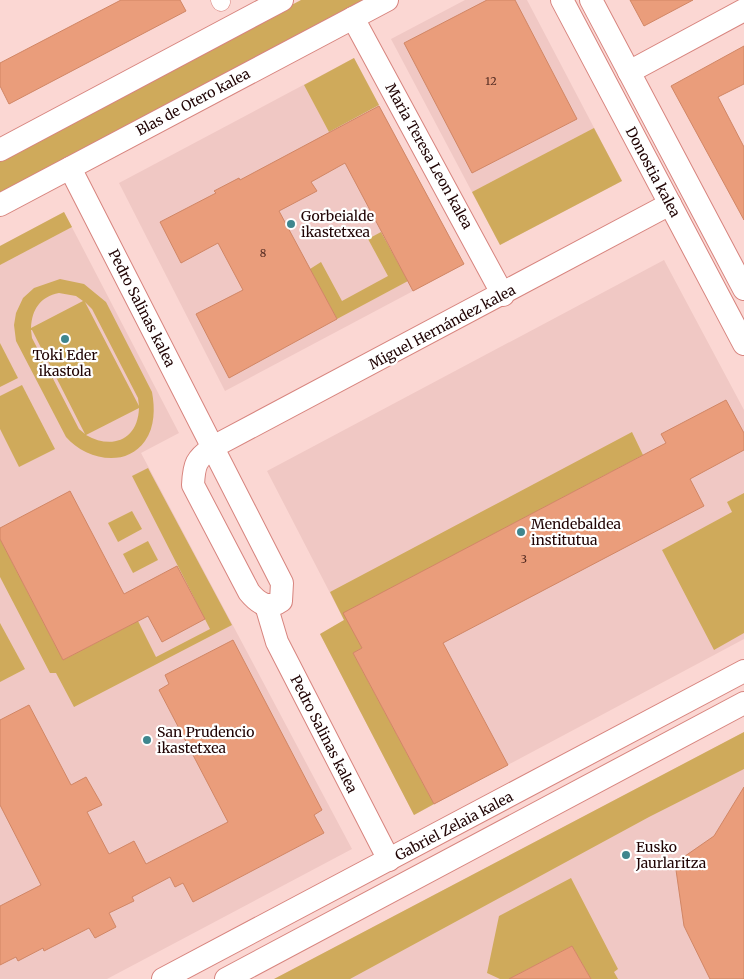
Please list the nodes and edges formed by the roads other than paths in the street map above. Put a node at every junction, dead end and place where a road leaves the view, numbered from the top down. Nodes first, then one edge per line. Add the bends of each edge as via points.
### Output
1 (282, 0) edge
2 (387, 0) edge
3 (562, 0) edge
4 (591, 0) edge
5 (744, 10) edge
6 (352, 18) junction
7 (629, 72) junction
8 (0, 150) edge
9 (70, 168) junction
10 (670, 204) junction
11 (0, 205) edge
12 (744, 290) edge
13 (503, 295) junction
14 (744, 344) edge
15 (213, 447) junction
16 (266, 605) junction
17 (744, 671) edge
18 (744, 703) edge
19 (388, 860) junction
20 (163, 979) edge
21 (226, 979) edge

1 - 8 street
2 - 6 street, Blas de Otero kalea
3 - 10 street, Donostia kalea
4 - 7 street, Donostia kalea
5 - 7 street
6 - 9 street, Blas de Otero kalea
6 - 13 street, Maria Teresa Leon kalea
7 - 12 street, Donostia kalea
9 - 11 street, Blas de Otero kalea
9 - 15 street, Pedro Salinas kalea
10 - 13 street, Miguel Hernández kalea
10 - 14 street, Donostia kalea
13 - 15 street, Miguel Hernández kalea
15 - 16 street, Pedro Salinas kalea via 282,583 281,601
15 - 16 street via 199,457 193,485 250,592 257,602
16 - 19 street, Pedro Salinas kalea via 276,642
17 - 19 street, Gabriel Zelaia kalea
18 - 21 street, Gabriel Zelaia kalea
19 - 20 street, Gabriel Zelaia kalea

